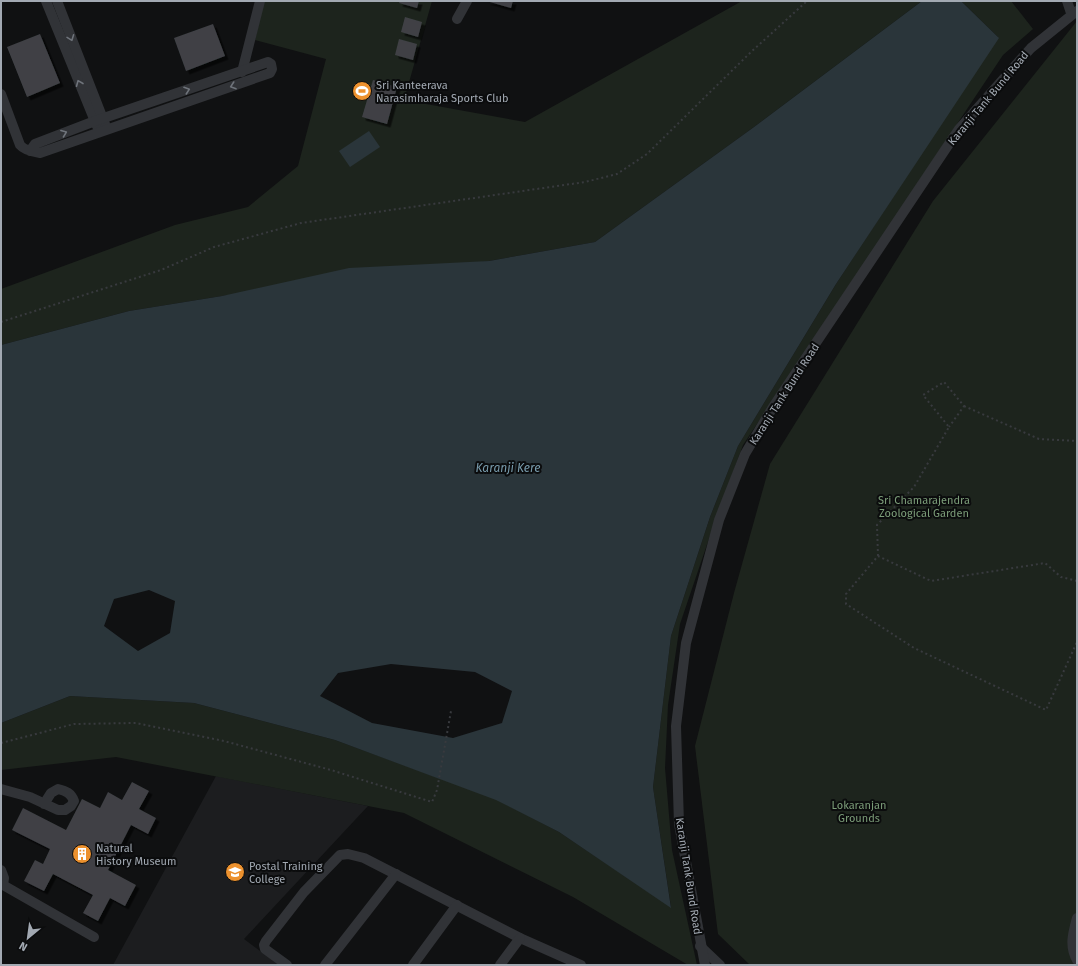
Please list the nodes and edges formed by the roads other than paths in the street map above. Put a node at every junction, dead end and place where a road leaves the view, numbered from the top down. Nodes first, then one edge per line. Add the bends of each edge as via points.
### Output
1 (46, 1) edge
2 (57, 1) edge
3 (260, 1) edge
4 (467, 1) edge
5 (1067, 1) edge
6 (1077, 2) edge
7 (1072, 14) edge
8 (457, 20) dead end
9 (242, 72) junction
10 (1, 94) edge
11 (99, 120) junction
12 (103, 130) junction
13 (30, 150) junction
14 (1, 789) edge
15 (44, 804) dead end
16 (1, 870) edge
17 (396, 874) junction
18 (2, 886) edge
19 (457, 905) junction
20 (1077, 918) edge
21 (94, 937) dead end
22 (520, 938) junction
23 (700, 946) junction
24 (1077, 960) edge
25 (287, 965) edge
26 (325, 965) edge
27 (413, 965) edge
28 (500, 965) edge
29 (579, 965) edge
30 (704, 965) edge
31 (720, 965) edge

11 -> 1 street
2 -> 11 street
3 - 9 street
4 - 8 street
5 - 7 street
6 - 7 street
7 - 23 street, Karanji Tank Bund Road via 1031,48 960,129 773,407 745,454 719,520 686,643 676,726 679,824
11 -> 9 street
9 -> 12 street via 268,62 272,64 270,73
10 - 13 street via 20,145
11 - 12 street
13 -> 11 street via 35,144
12 - 13 street via 40,153
14 - 15 street
16 - 18 street via 4,878
17 - 19 street
17 - 25 street via 364,858 340,855 297,900 264,945 265,949
17 - 26 street
18 - 21 street
19 - 22 street
19 - 27 street
20 - 24 street via 1071,945
22 - 28 street
22 - 29 street
23 - 30 street, Karanji Tank Bund Road
23 - 31 street

